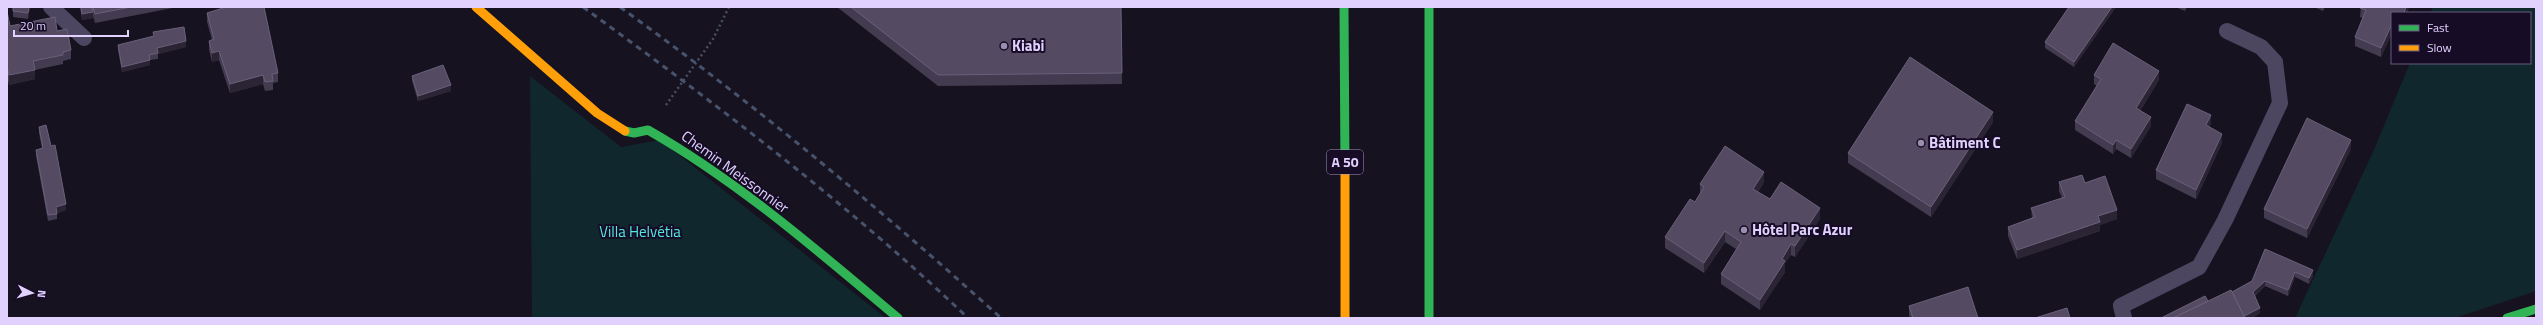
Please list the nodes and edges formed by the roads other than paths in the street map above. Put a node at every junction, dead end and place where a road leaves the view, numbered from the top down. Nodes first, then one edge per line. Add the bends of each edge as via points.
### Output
1 (51, 7) edge
2 (476, 7) edge
3 (1344, 7) edge
4 (1429, 7) edge
5 (2227, 31) dead end
6 (84, 38) dead end
7 (2536, 308) edge
8 (898, 318) edge
9 (1345, 318) edge
10 (1429, 318) edge
11 (2124, 318) edge
12 (2507, 318) edge

1 - 6 lane
2 - 8 main road, Chemin Meissonnier via 597,113 622,131 648,130 695,157 806,241
3 - 9 main road, A 50
4 - 10 main road
5 - 11 lane via 2261,47 2275,62 2280,103 2225,220 2199,267 2121,306
7 - 12 main road

